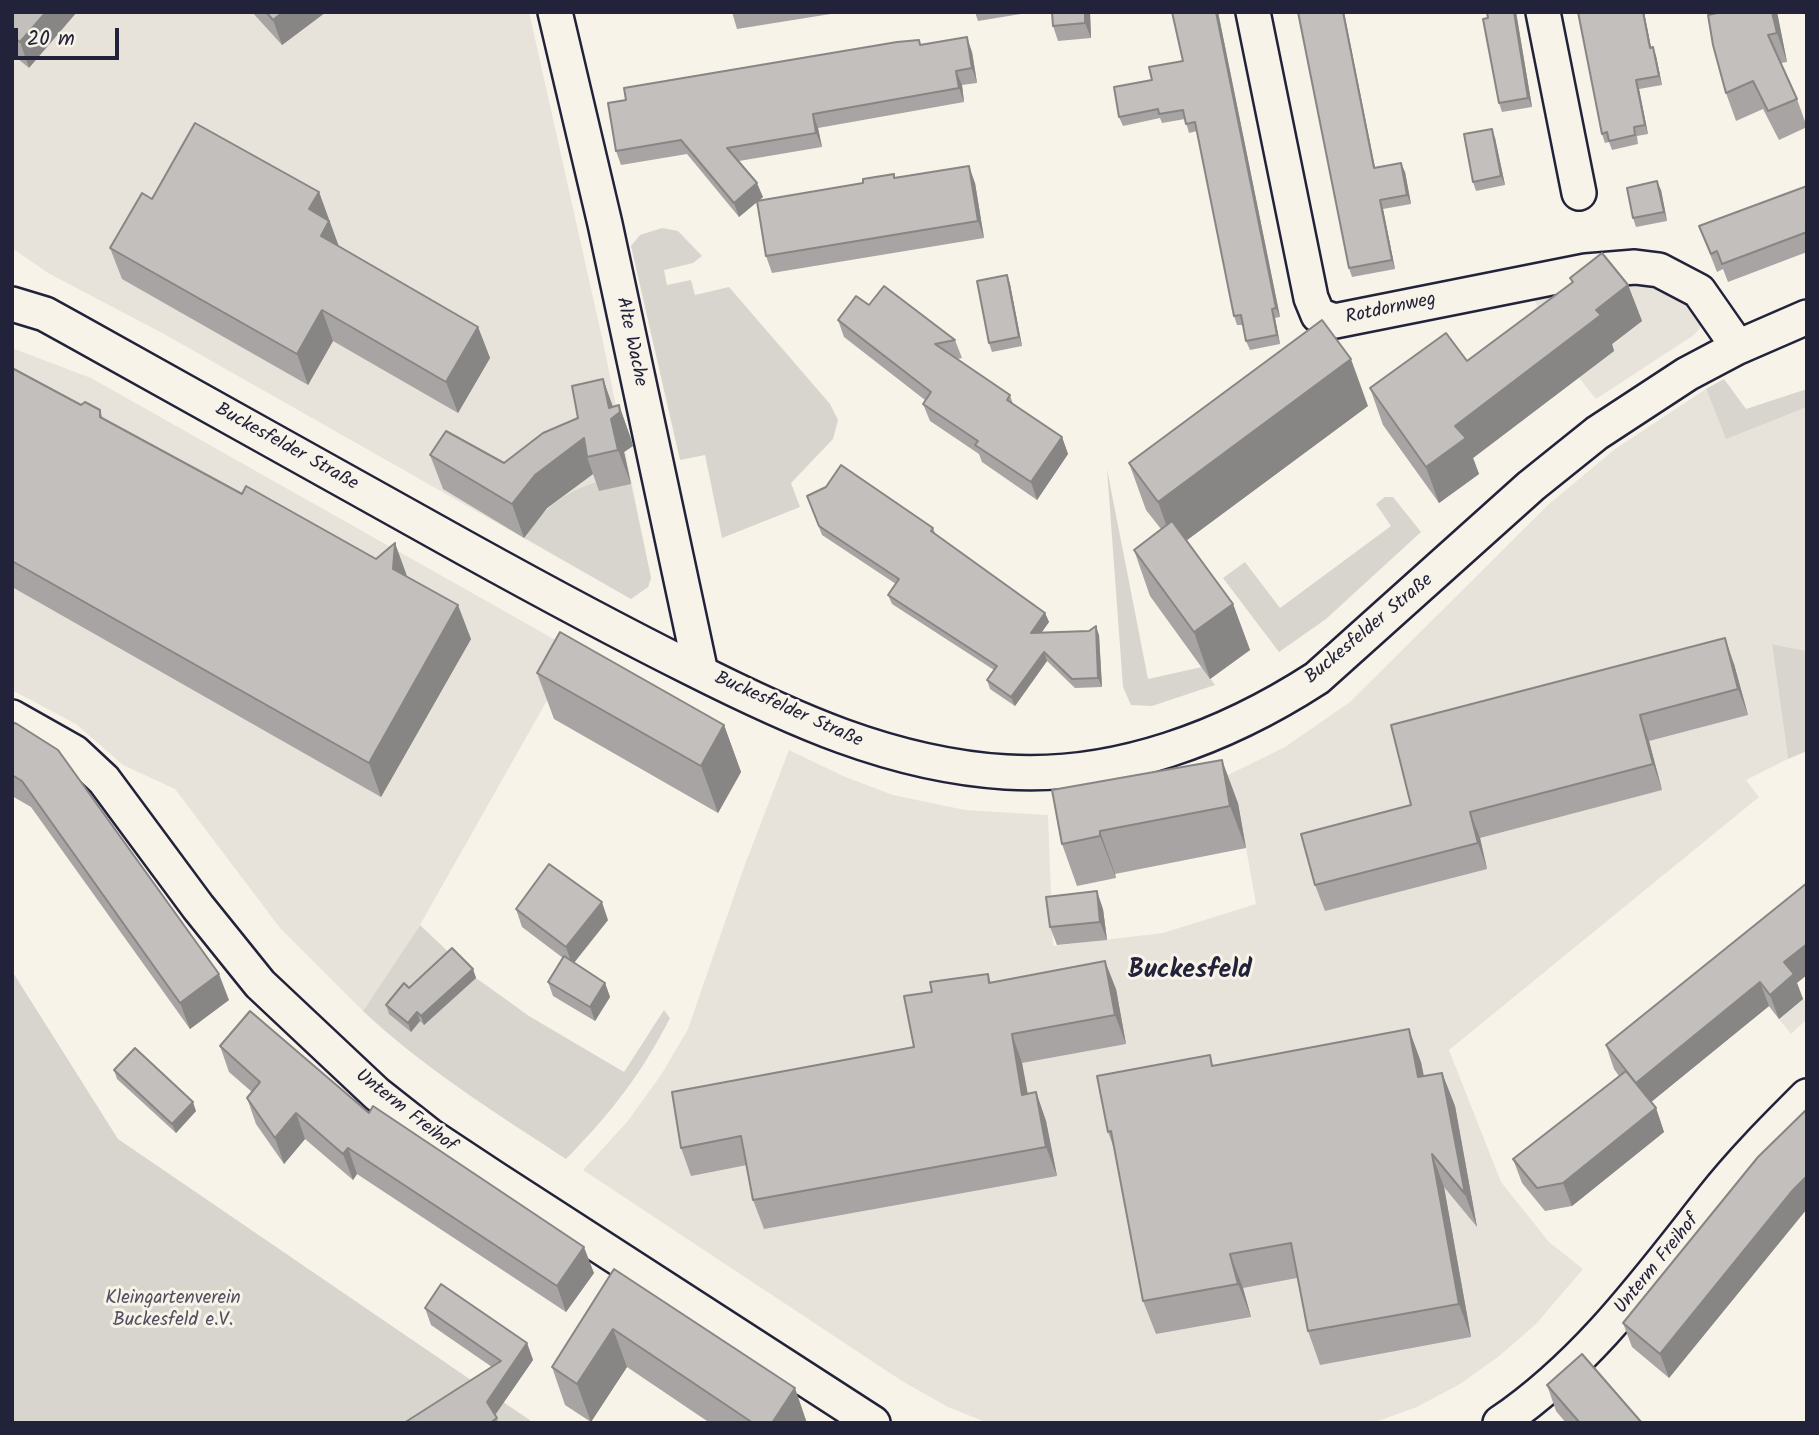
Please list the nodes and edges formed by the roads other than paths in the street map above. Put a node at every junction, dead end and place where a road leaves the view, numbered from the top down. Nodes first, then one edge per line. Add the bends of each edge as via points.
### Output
1 (555, 12) edge
2 (1253, 12) edge
3 (1543, 12) edge
4 (1579, 193) dead end
5 (12, 304) edge
6 (1807, 317) edge
7 (1738, 346) junction
8 (701, 673) junction
9 (12, 717) edge
10 (1807, 1096) edge
11 (873, 1423) edge
12 (1500, 1423) edge

1 - 8 street, Alte Wache
2 - 7 street, Rotdornweg via 1318,315 1335,321 1586,271 1635,267 1658,270 1699,291
3 - 4 street
5 - 8 street, Buckesfelder Straße via 45,314 593,620
6 - 7 street, Buckesfelder Straße
7 - 8 street, Buckesfelder Straße via 1686,374 1559,461 1317,678 1255,714 1166,751 1115,765 1057,772 956,767 865,746
9 - 11 street, Unterm Freihof via 74,752 104,780 260,985 377,1094 461,1157
10 - 12 street, Unterm Freihof via 1722,1187 1596,1341 1542,1392

